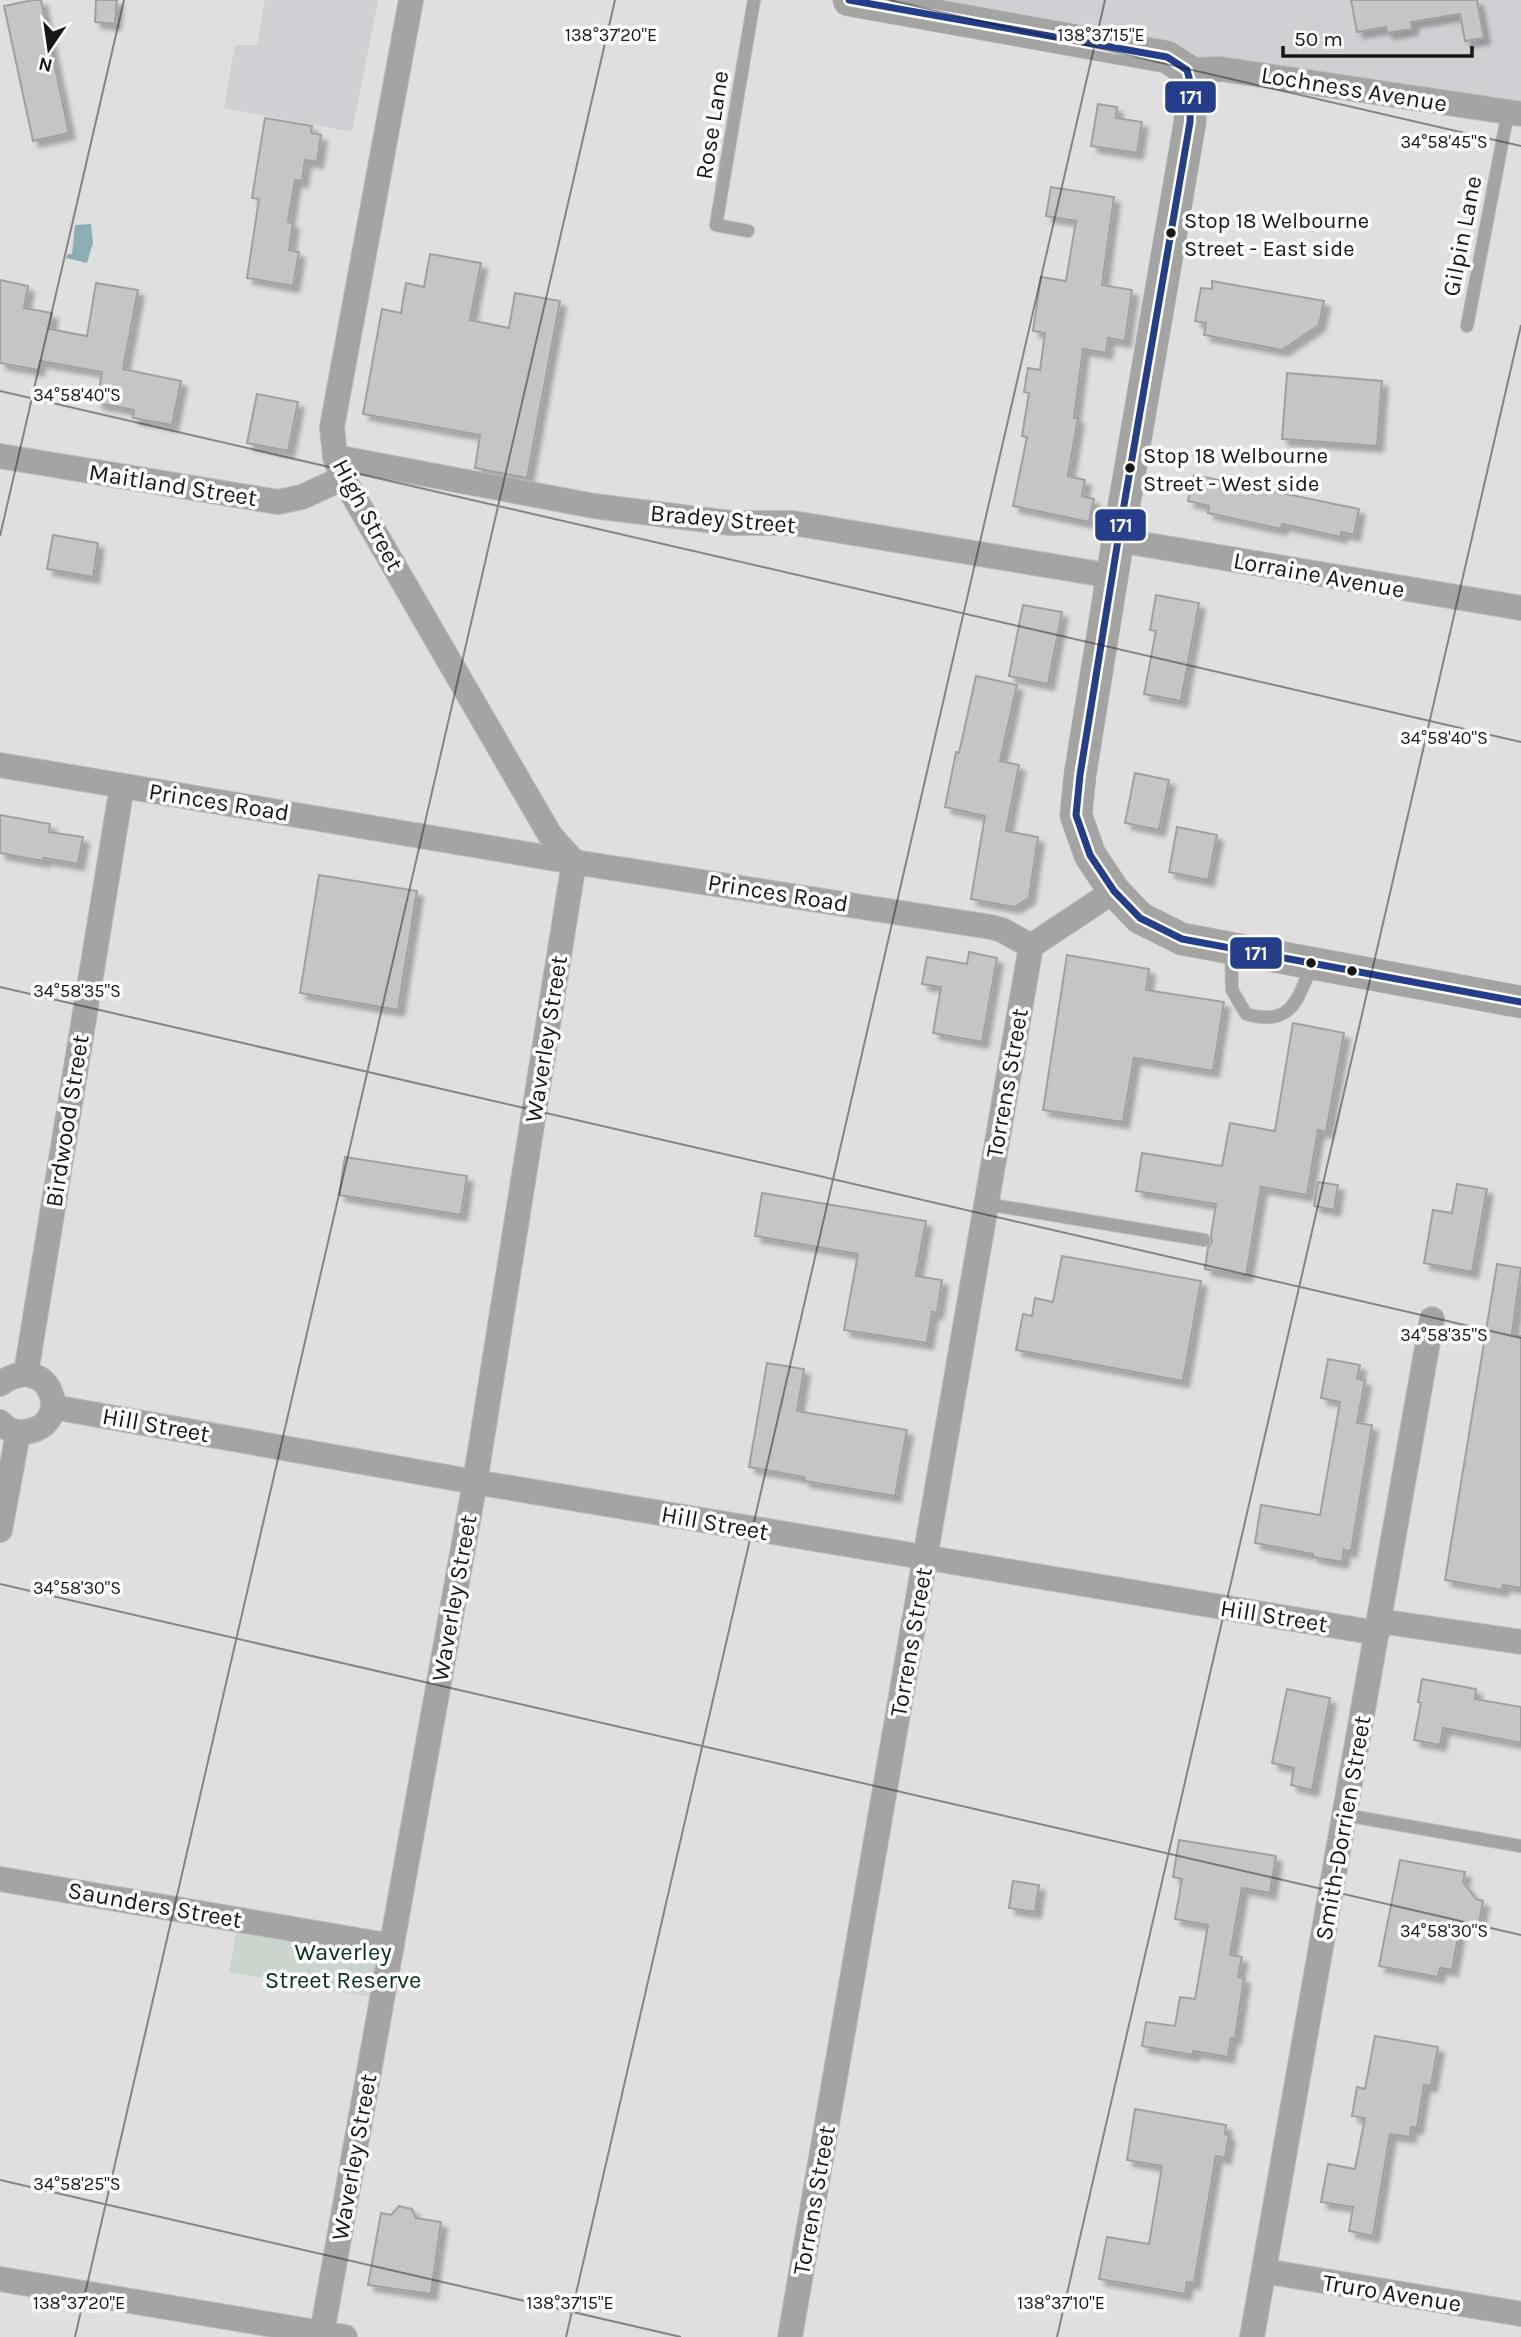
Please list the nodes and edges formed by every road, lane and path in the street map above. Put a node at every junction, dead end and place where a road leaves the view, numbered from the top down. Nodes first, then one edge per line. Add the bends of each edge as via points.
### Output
1 (411, 0) edge
2 (754, 0) edge
3 (849, 0) edge
4 (1189, 78) junction
5 (1514, 113) edge
6 (748, 231) dead end
7 (1466, 326) dead end
8 (0, 456) edge
9 (339, 468) junction
10 (1118, 540) junction
11 (1112, 576) junction
12 (1521, 608) edge
13 (0, 765) edge
14 (122, 786) junction
15 (574, 862) junction
16 (1114, 891) junction
17 (1031, 946) junction
18 (1231, 948) junction
19 (1312, 964) junction
20 (1521, 1002) edge
21 (986, 1204) junction
22 (1204, 1240) dead end
23 (1432, 1319) dead end
24 (26, 1373) junction
25 (0, 1384) edge
26 (54, 1406) junction
27 (9, 1427) edge
28 (475, 1482) junction
29 (0, 1530) edge
30 (926, 1559) junction
31 (1378, 1627) junction
32 (1521, 1642) edge
33 (1345, 1815) junction
34 (1521, 1846) edge
35 (0, 1879) edge
36 (392, 1946) junction
37 (1264, 2271) junction
38 (0, 2279) edge
39 (1521, 2314) edge
40 (334, 2335) edge
41 (790, 2337) edge
42 (1252, 2337) edge

1 - 9 street, High Street via 332,427
2 - 6 lane, Rose Lane via 716,225
3 - 4 street via 1167,57
4 - 5 street, Lochness Avenue via 1221,69
4 - 10 street via 1190,122
5 - 7 lane, Gilpin Lane
8 - 9 street, Maitland Street via 278,502 302,498
9 - 11 street, Bradey Street via 731,523 793,523
9 - 15 street, High Street via 550,835
10 - 11 street
10 - 12 street, Lorraine Avenue
11 - 16 street via 1076,815 1090,855
13 - 14 street, Princes Road
14 - 15 street, Princes Road
14 - 24 street, Birdwood Street
15 - 17 street, Princes Road via 991,927
15 - 28 street, Waverley Street
16 - 17 street
16 - 18 street via 1140,918 1182,939
17 - 21 street, Torrens Street
18 - 19 street
18 - 19 lane via 1232,990 1246,1014 1259,1018 1276,1017 1291,1007
19 - 20 street
21 - 22 lane
21 - 30 street, Torrens Street
23 - 31 street, Smith-Dorrien Street
24 - 25 street via 12,1375
24 - 26 street via 42,1379 51,1390
26 - 27 street via 46,1424 35,1431
26 - 28 street, Hill Street
27 - 29 street
28 - 30 street, Hill Street
28 - 36 street, Waverley Street
30 - 31 street, Hill Street
30 - 41 street, Torrens Street
31 - 32 street, Hill Street
31 - 33 street, Smith-Dorrien Street
33 - 34 lane
33 - 37 street, Smith-Dorrien Street
35 - 36 street, Saunders Street
36 - 40 street, Waverley Street
37 - 39 street, Truro Avenue
37 - 42 street, Smith-Dorrien Street
38 - 40 street

